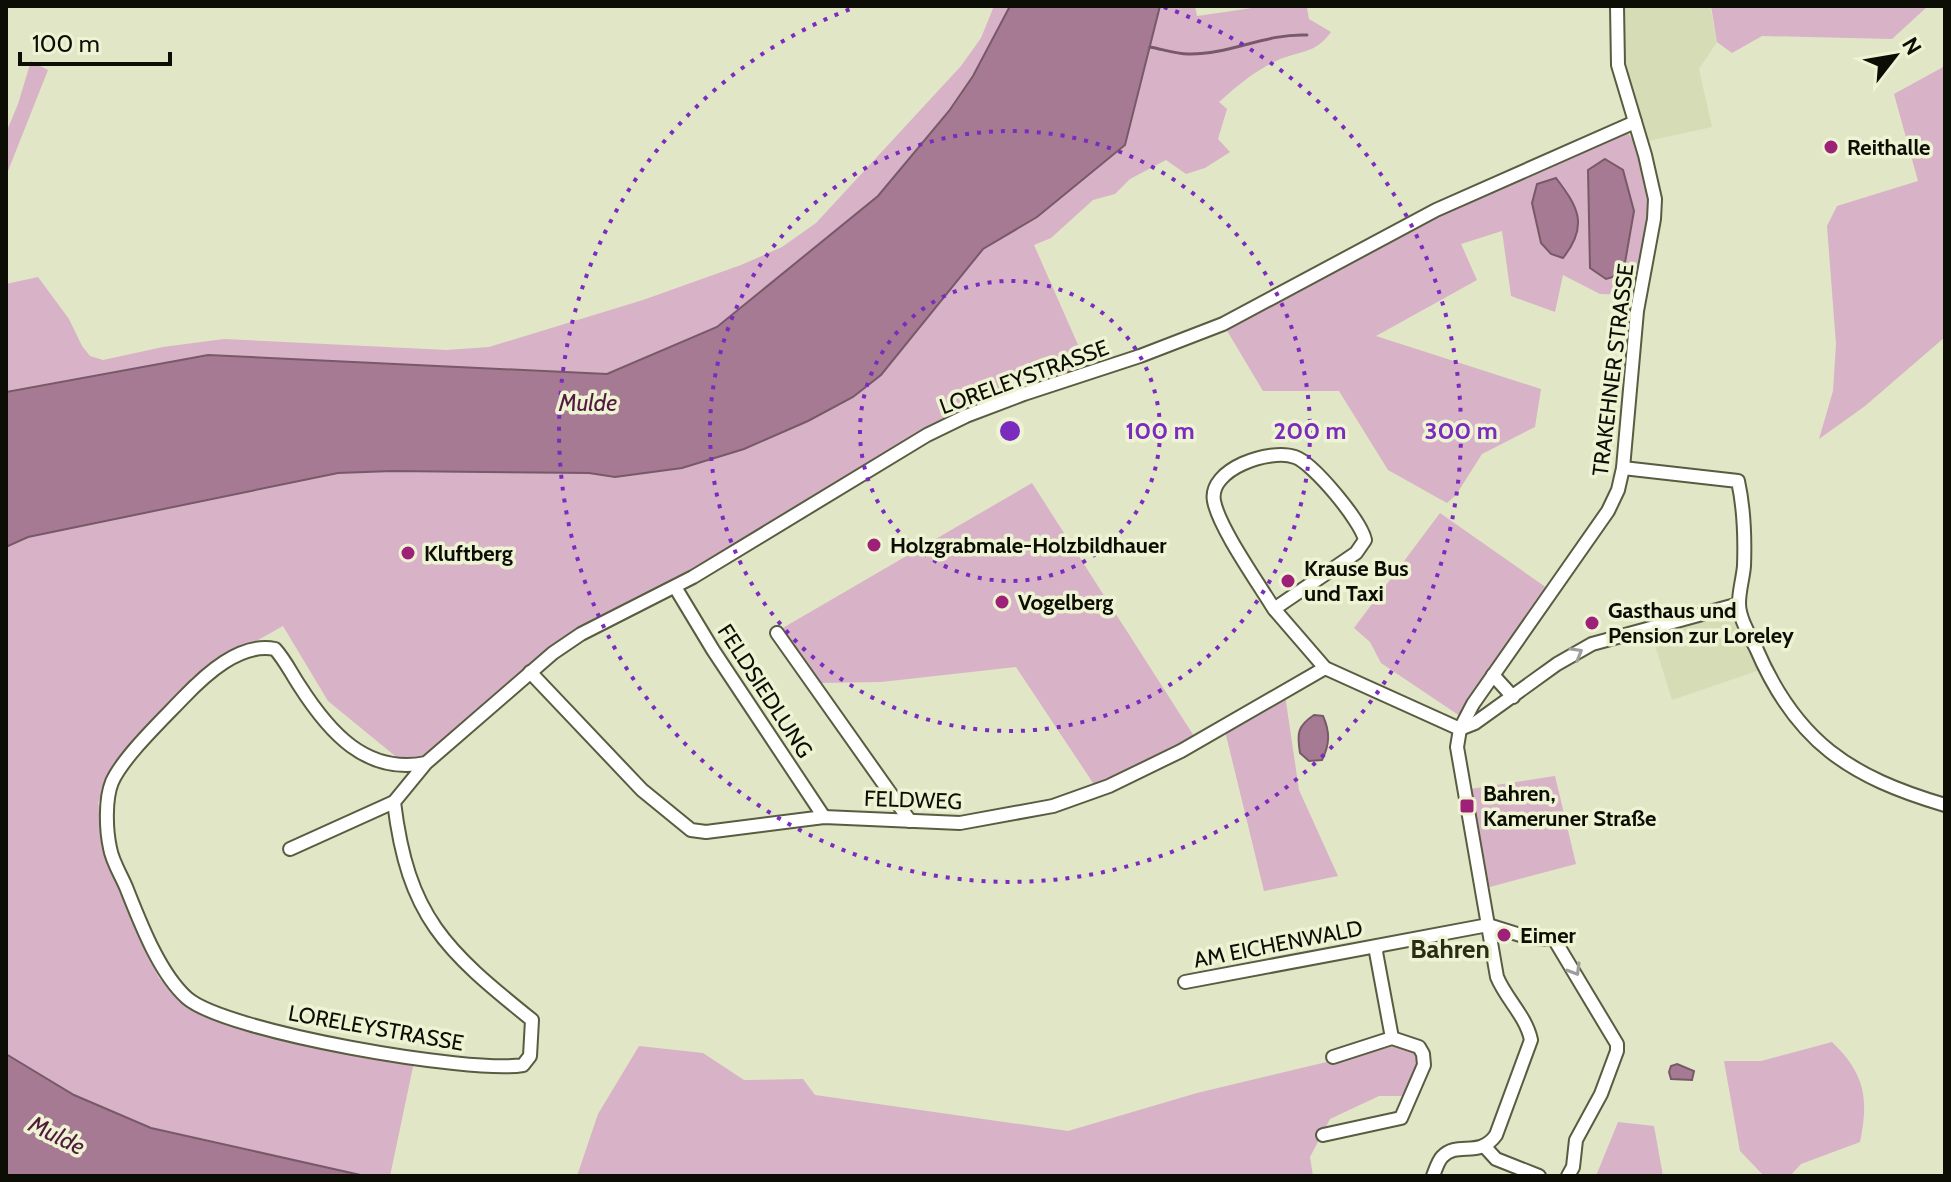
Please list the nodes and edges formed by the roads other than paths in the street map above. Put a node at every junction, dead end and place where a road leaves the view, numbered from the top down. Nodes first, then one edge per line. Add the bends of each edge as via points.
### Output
1 (1617, 6) edge
2 (1635, 122) junction
3 (1623, 468) junction
4 (675, 587) junction
5 (1739, 604) junction
6 (1274, 609) junction
7 (777, 633) dead end
8 (1325, 668) junction
9 (530, 672) junction
10 (1493, 675) junction
11 (1513, 697) junction
12 (1460, 729) junction
13 (426, 763) junction
14 (394, 802) junction
15 (1945, 805) edge
16 (824, 817) junction
17 (910, 821) junction
18 (290, 849) dead end
19 (1488, 925) junction
20 (1378, 946) junction
21 (1185, 982) dead end
22 (1392, 1038) junction
23 (1333, 1057) dead end
24 (1323, 1135) dead end
25 (1485, 1147) junction
26 (1433, 1176) edge
27 (1539, 1176) edge
28 (1568, 1176) edge

1 - 2 street, TRAKEHNER STRASSE via 1618,65
2 - 3 street, TRAKEHNER STRASSE via 1655,199 1637,311
2 - 4 street, LORELEYSTRASSE via 1436,210 1223,324 947,424
3 - 5 street via 1738,481 1744,537
3 - 10 street, TRAKEHNER STRASSE via 1608,511
4 - 9 street, LORELEYSTRASSE via 581,634
4 - 16 street, FELDSIEDLUNG
11 -> 5 street via 1592,644
5 - 15 street via 1772,680 1799,723 1836,758 1873,779
6 - 6 street via 1356,553 1365,540 1357,522 1308,465 1276,454 1226,474 1213,497
6 - 8 street
7 - 17 street, FELDSIEDLUNG
8 - 12 street
8 - 17 street, FELDWEG via 1181,751 1087,794 988,819
9 - 13 street, LORELEYSTRASSE
9 - 16 street, FELDWEG via 642,790 691,830 729,831
10 - 11 street
10 - 12 street, TRAKEHNER STRASSE
11 - 12 street
12 - 19 street via 1457,747
13 - 14 street, LORELEYSTRASSE
13 - 14 street, LORELEYSTRASSE via 395,766 355,750 317,711 275,649 241,654 198,682 112,782 110,848 156,953 187,998 205,1009 338,1046 463,1063 523,1065 530,1056 532,1020 452,951 422,909 403,856
14 - 18 street, LORELEYSTRASSE
16 - 17 street, FELDWEG
19 - 20 street, AM EICHENWALD
19 - 25 street via 1497,977 1531,1040 1496,1135
19 -> 28 street via 1530,938 1554,939 1617,1044 1601,1094 1576,1140
20 - 21 street, AM EICHENWALD
20 - 22 street, AM EICHENWALD
22 - 23 street
22 - 24 street via 1419,1047 1423,1054 1424,1065 1401,1118
25 - 26 street via 1447,1154
25 - 27 street via 1496,1159

